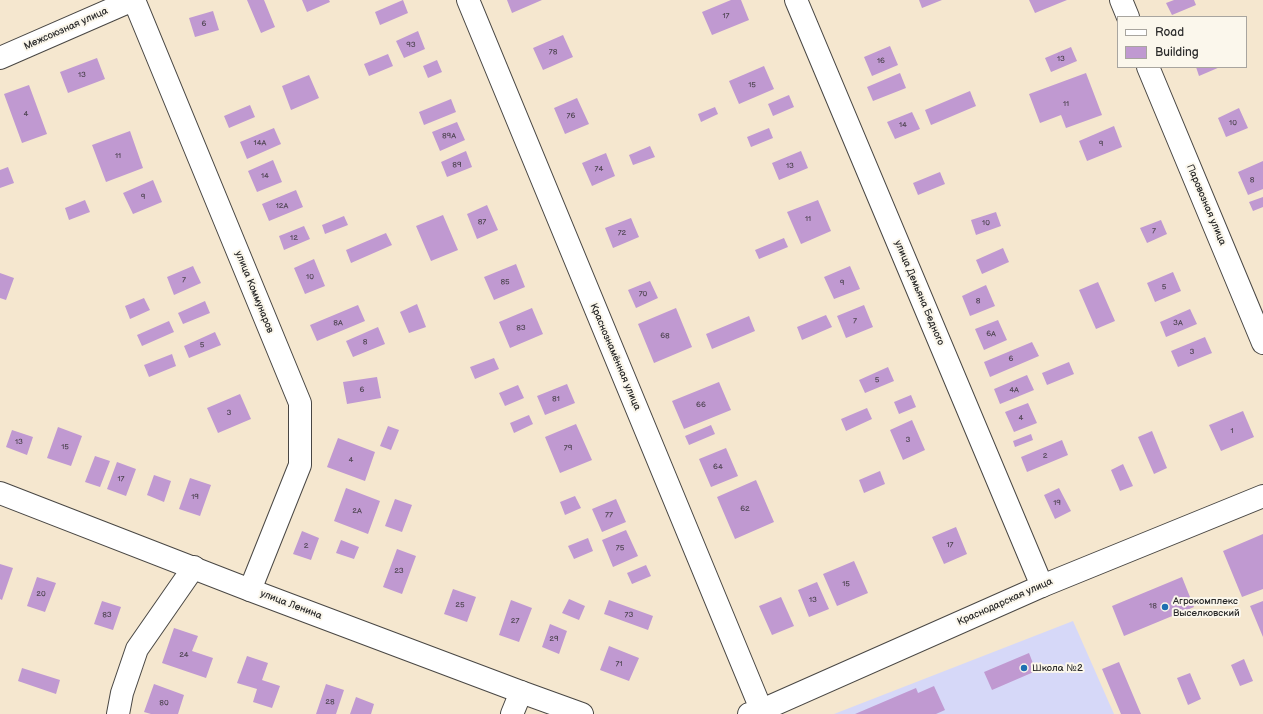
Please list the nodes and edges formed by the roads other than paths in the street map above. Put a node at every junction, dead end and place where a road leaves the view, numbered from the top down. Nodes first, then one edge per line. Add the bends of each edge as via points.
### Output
1 (133, 0) edge
2 (468, 0) edge
3 (796, 0) edge
4 (1120, 0) edge
5 (1128, 16) edge
6 (0, 58) edge
7 (1148, 68) edge
8 (1263, 343) edge
9 (0, 493) edge
10 (1263, 496) edge
11 (194, 567) junction
12 (1042, 586) junction
13 (250, 590) junction
14 (521, 692) junction
15 (758, 713) edge
16 (118, 714) edge
17 (512, 714) edge
18 (582, 714) edge

1 - 6 street, Межсоюзная улица
1 - 13 street, улица Коммунаров via 300,403 300,465
2 - 15 street, Краснознамённая улица
3 - 12 street, улица Демьяна Бедного
4 - 5 street
7 - 8 street, Паровозная улица
9 - 11 street, улица Ленина
10 - 12 street, Краснодарская улица
11 - 13 street, улица Ленина
11 - 16 street via 137,649 122,693
12 - 15 street, Краснодарская улица
13 - 14 street, улица Ленина
14 - 17 street
14 - 18 street, улица Ленина

